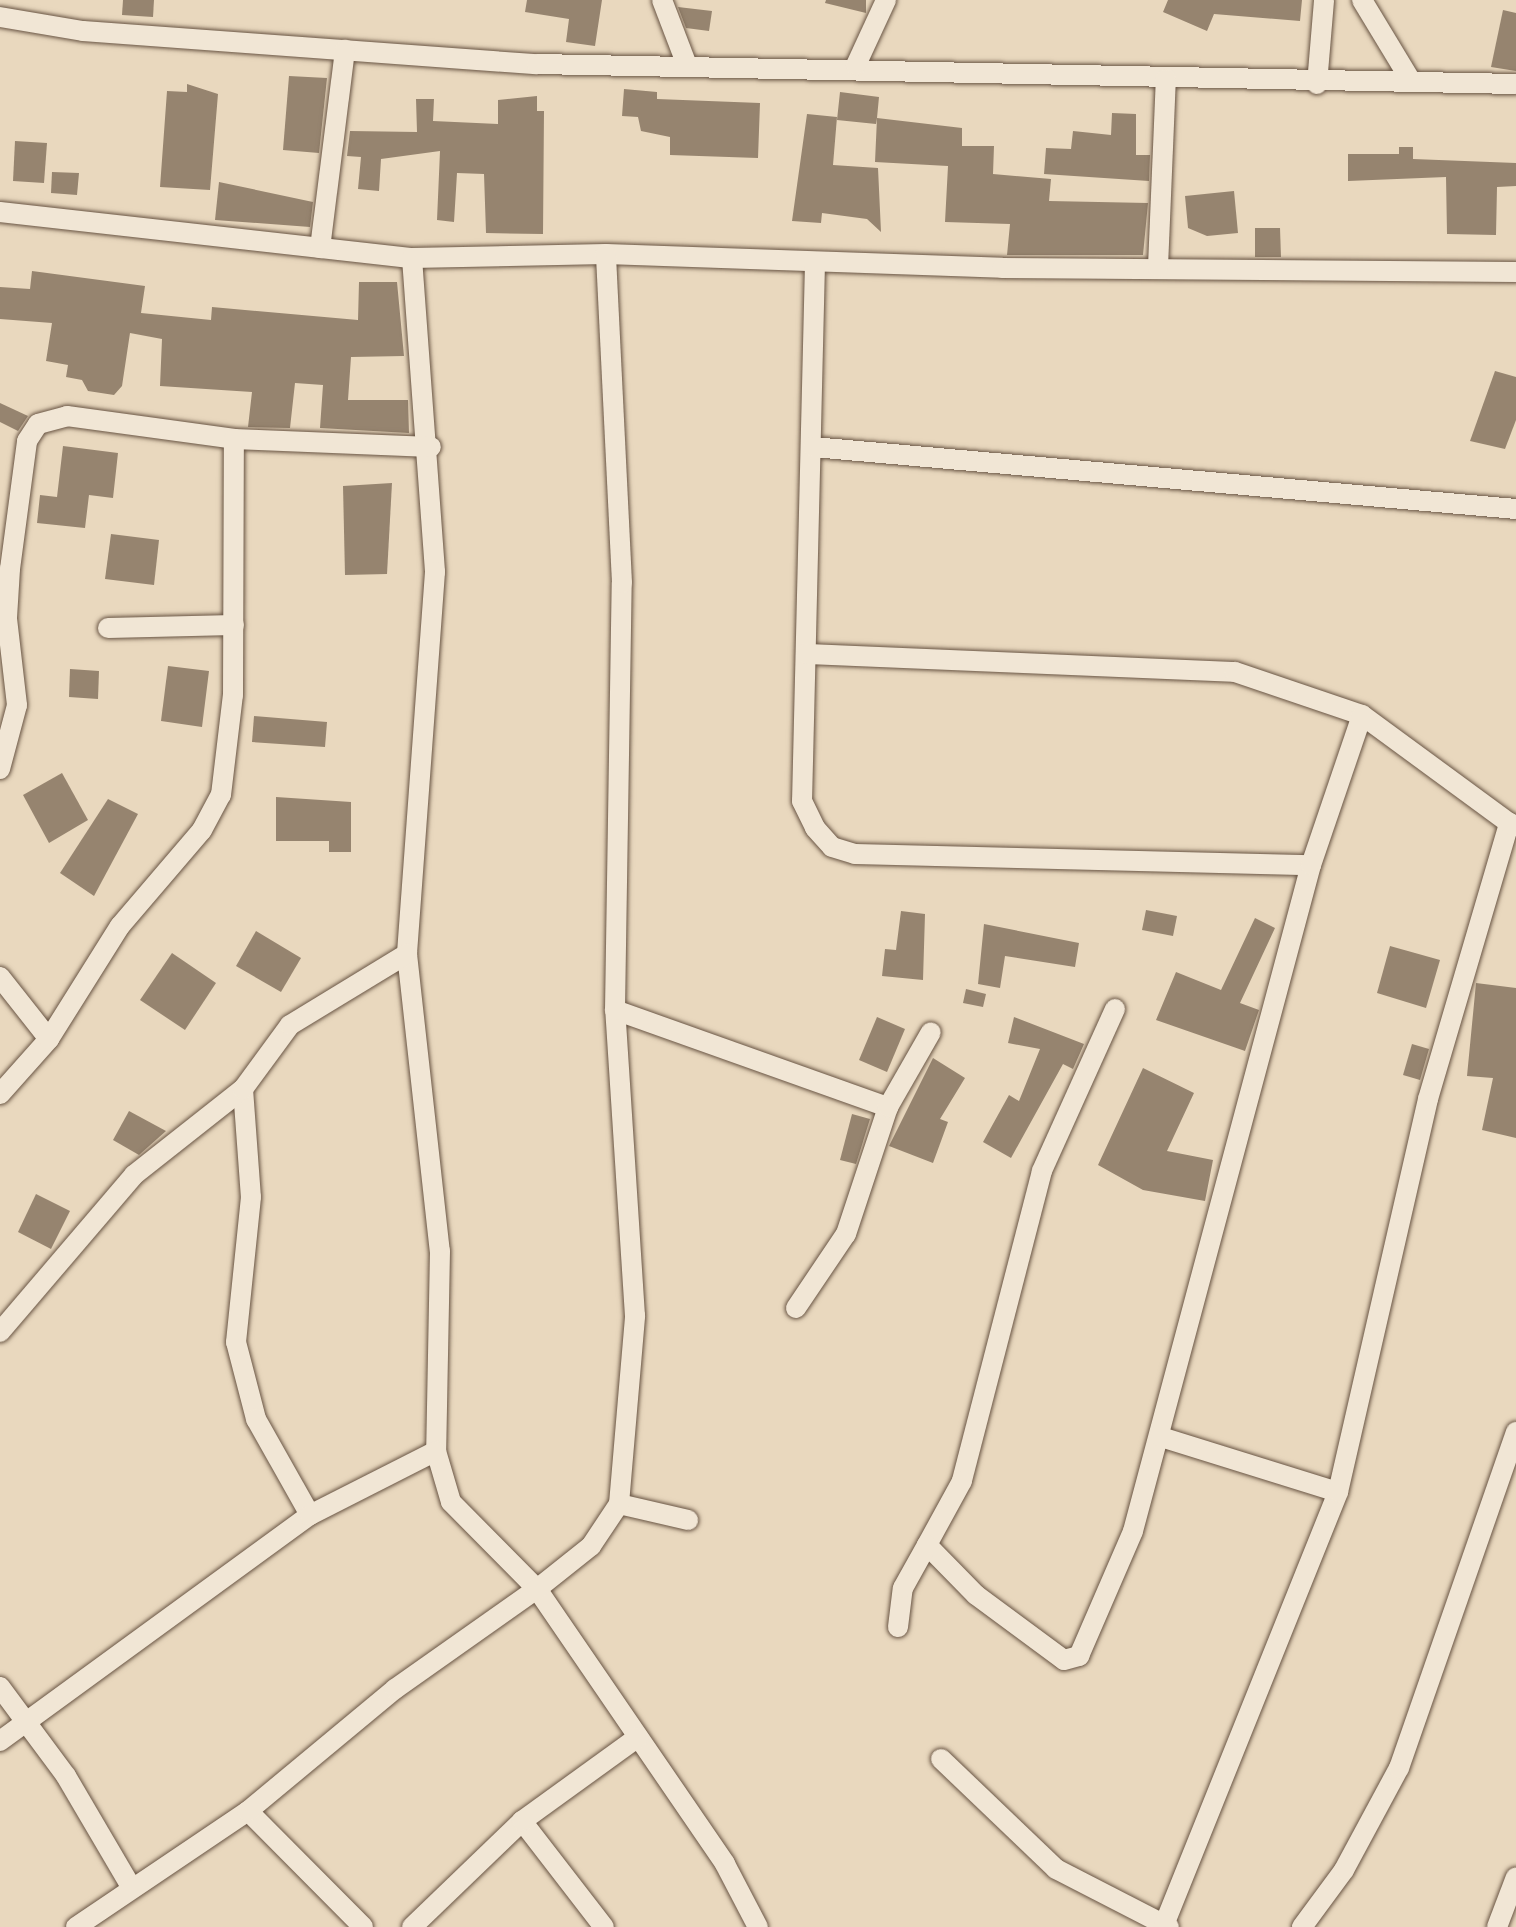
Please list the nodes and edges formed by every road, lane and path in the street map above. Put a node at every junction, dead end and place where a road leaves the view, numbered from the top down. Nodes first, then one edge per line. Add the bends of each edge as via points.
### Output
1 (662, 0) edge
2 (886, 0) edge
3 (1324, 0) edge
4 (1362, 0) edge
5 (0, 17) edge
6 (345, 50) junction
7 (686, 63) junction
8 (856, 65) junction
9 (1166, 79) junction
10 (1411, 81) junction
11 (1317, 84) junction
12 (1516, 84) edge
13 (0, 212) edge
14 (320, 248) junction
15 (606, 254) junction
16 (412, 258) junction
17 (815, 263) junction
18 (1158, 267) junction
19 (1516, 272) edge
20 (234, 439) junction
21 (431, 447) junction
22 (813, 447) junction
23 (1516, 509) edge
24 (234, 625) junction
25 (108, 628) dead end
26 (806, 654) junction
27 (1362, 715) junction
28 (0, 769) edge
29 (1512, 824) edge
30 (1311, 865) junction
31 (407, 954) junction
32 (0, 977) edge
33 (1115, 1009) dead end
34 (615, 1010) junction
35 (931, 1032) dead end
36 (49, 1039) junction
37 (243, 1089) junction
38 (0, 1094) edge
39 (888, 1107) junction
40 (796, 1308) dead end
41 (0, 1332) edge
42 (1516, 1432) edge
43 (1161, 1437) junction
44 (436, 1451) junction
45 (1338, 1492) junction
46 (619, 1504) junction
47 (310, 1515) junction
48 (688, 1520) dead end
49 (927, 1545) junction
50 (537, 1589) junction
51 (898, 1627) dead end
52 (0, 1687) edge
53 (25, 1729) junction
54 (638, 1737) junction
55 (0, 1741) edge
56 (941, 1759) dead end
57 (248, 1811) junction
58 (522, 1821) junction
59 (1516, 1877) edge
60 (130, 1885) junction
61 (1166, 1926) edge
62 (76, 1927) edge
63 (363, 1927) edge
64 (412, 1927) edge
65 (604, 1927) edge
66 (758, 1927) edge
67 (1302, 1927) edge
68 (1497, 1927) edge

1 - 7 street
2 - 8 street
3 - 11 street
4 - 10 street
5 - 6 street via 83,31
6 - 7 street via 537,64
6 - 14 street
7 - 8 street
8 - 9 street via 938,76
9 - 11 street
9 - 18 street
10 - 11 street
10 - 12 street
13 - 14 street
14 - 16 street
15 - 16 street
15 - 17 street
15 - 34 street via 622,583
16 - 21 street
17 - 18 street
17 - 22 street
18 - 19 street
20 - 21 street
20 - 24 street
20 - 28 street via 67,416 38,424 27,441 10,569 7,618 17,705
21 - 31 street via 435,572
22 - 23 street
22 - 26 street
24 - 25 street
24 - 36 street via 221,795 202,830 120,926
26 - 27 street via 1235,672
26 - 30 street via 802,801 832,847 942,858
27 - 29 street
27 - 30 street
29 - 45 street via 1428,1099
30 - 43 street
31 - 37 street via 290,1025
31 - 44 street via 440,1251
32 - 36 street
33 - 49 street via 1042,1171 962,1481
34 - 39 street
34 - 46 street via 635,1316
35 - 39 street
36 - 38 street
37 - 41 street via 134,1175
37 - 47 street via 251,1197 236,1342 256,1419
39 - 40 street via 846,1234
42 - 67 street via 1399,1768 1371,1826
43 - 45 street
43 - 49 street via 1133,1531 1073,1660 976,1595
44 - 47 street
44 - 50 street via 451,1502
45 - 61 street
46 - 48 street
46 - 50 street via 591,1546
47 - 53 street
49 - 51 street via 903,1588
50 - 54 street
50 - 57 street via 395,1689
52 - 53 street
53 - 55 street
53 - 60 street via 66,1776
54 - 58 street
54 - 66 street via 725,1864
56 - 61 street via 1056,1869
57 - 60 street
57 - 63 street
58 - 64 street
58 - 65 street
59 - 68 street
60 - 62 street

